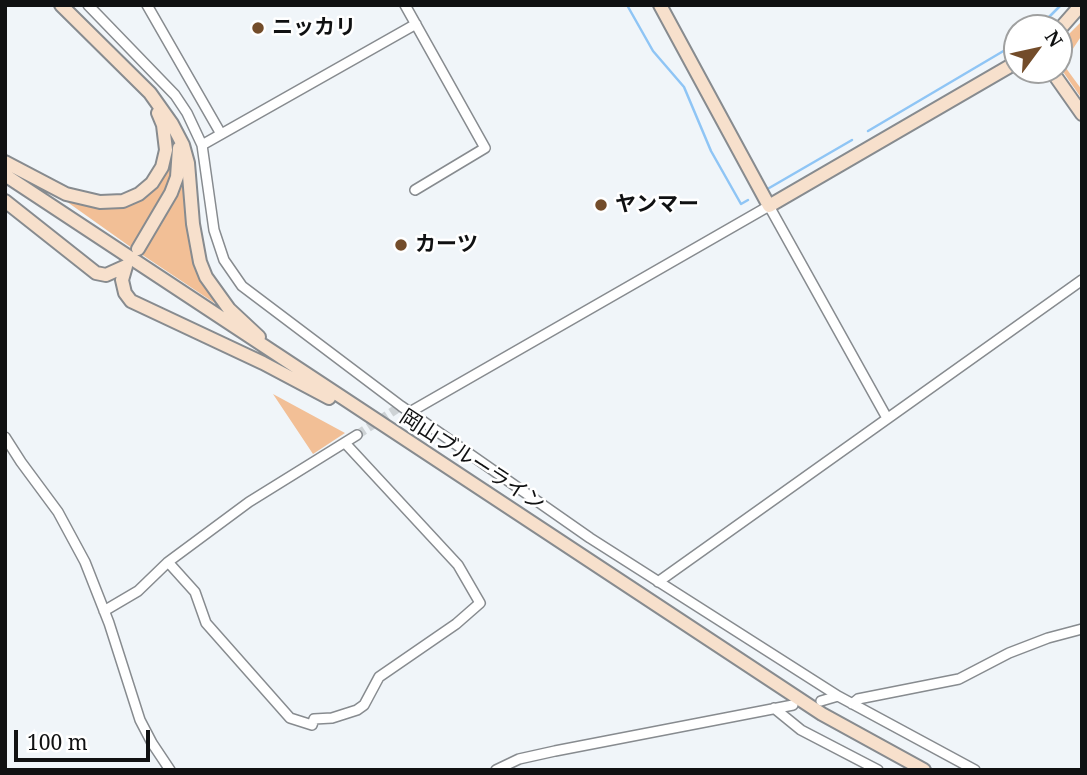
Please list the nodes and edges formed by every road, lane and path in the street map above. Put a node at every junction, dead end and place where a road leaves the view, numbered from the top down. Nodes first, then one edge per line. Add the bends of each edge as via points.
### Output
1 (61, 5) edge
2 (88, 5) edge
3 (147, 5) edge
4 (405, 5) edge
5 (660, 5) edge
6 (416, 24) junction
7 (1003, 70) edge
8 (1061, 84) edge
9 (150, 93) junction
10 (1082, 114) edge
11 (172, 124) junction
12 (221, 134) junction
13 (202, 145) junction
14 (5, 162) edge
15 (5, 175) edge
16 (415, 190) dead end
17 (5, 201) edge
18 (769, 206) junction
19 (138, 249) dead end
20 (1082, 280) edge
21 (272, 351) junction
22 (410, 412) junction
23 (887, 418) junction
24 (394, 433) junction
25 (357, 435) tunnel mouth
26 (5, 438) edge
27 (345, 443) junction
28 (168, 562) junction
29 (658, 582) junction
30 (104, 611) junction
31 (1082, 629) edge
32 (838, 696) junction
33 (821, 701) dead end
34 (852, 704) junction
35 (793, 705) dead end
36 (774, 708) junction
37 (170, 770) edge
38 (496, 770) edge
39 (878, 770) edge
40 (924, 770) edge
41 (975, 770) edge

1 - 9 main road
2 - 13 street via 174,95
3 - 12 street
4 - 6 street
5 - 18 main road
6 - 12 street
6 - 16 street via 485,148
7 - 18 main road
8 - 10 main road
9 - 11 main road
9 - 14 main road via 163,125 166,150 162,167 139,194 123,201 100,202 66,194
11 - 19 main road via 179,147 177,177
11 - 21 main road via 188,163 193,224 206,276 229,309
12 - 13 street
13 - 22 street via 214,230 224,261 242,286
15 - 21 main road, 岡山ブルーライン
17 - 24 main road via 96,273 106,275 126,266 122,280 131,301 264,363
18 - 22 street
18 - 23 street
20 - 23 street
21 - 24 main road, 岡山ブルーライン
22 - 29 street
23 - 29 street
24 - 40 main road, 岡山ブルーライン via 822,714
25 - 27 street
26 - 30 street via 58,512
27 - 28 street via 249,502
27 - 28 street via 458,565 480,603 379,677 357,710 314,719 312,724 290,719 206,623 195,592
28 - 30 street via 138,591
29 - 32 street
30 - 37 street via 140,720
31 - 34 street via 1009,653 959,679 858,699
32 - 33 street
32 - 34 street
34 - 41 street
35 - 36 street
36 - 38 street via 519,759
36 - 39 street via 801,730

